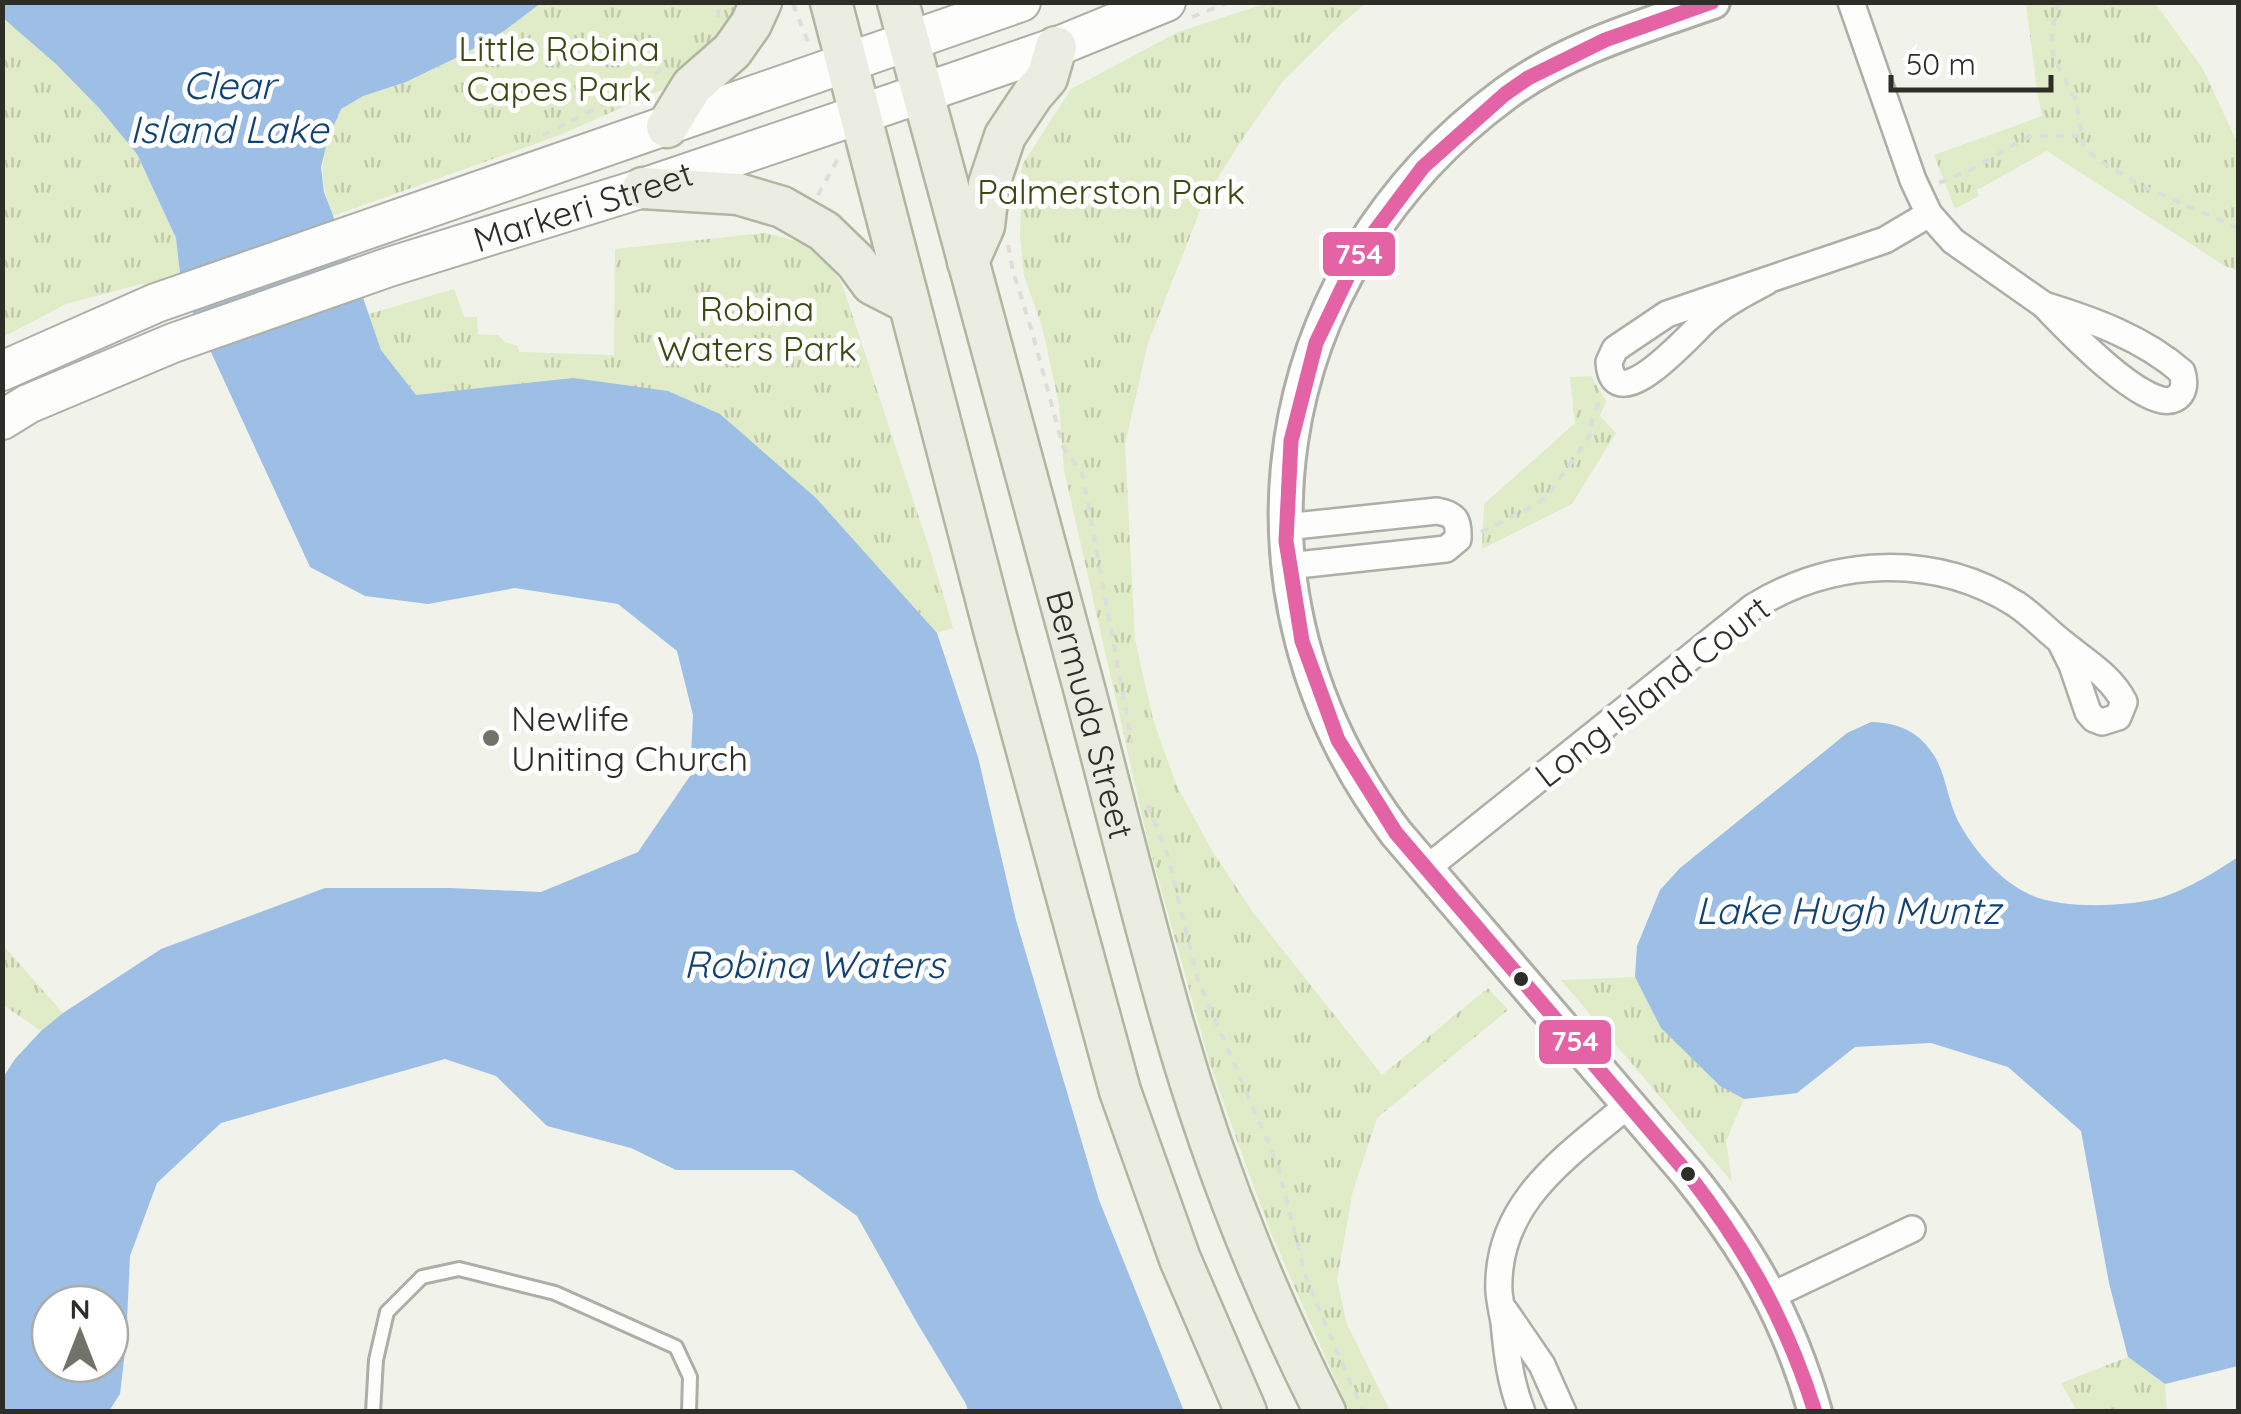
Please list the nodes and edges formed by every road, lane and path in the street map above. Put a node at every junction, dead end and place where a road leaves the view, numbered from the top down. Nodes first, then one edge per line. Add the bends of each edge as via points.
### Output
1 (719, 2) edge
2 (761, 2) edge
3 (792, 2) edge
4 (831, 2) edge
5 (898, 2) edge
6 (1022, 2) edge
7 (1229, 2) edge
8 (1712, 2) edge
9 (1851, 2) edge
10 (2058, 2) edge
11 (1175, 12) edge
12 (718, 22) dead end
13 (908, 41) junction
14 (1056, 47) junction
15 (827, 55) junction
16 (677, 65) dead end
17 (922, 92) junction
18 (859, 114) junction
19 (666, 127) junction
20 (543, 135) dead end
21 (2082, 136) junction
22 (840, 155) dead end
23 (642, 188) junction
24 (817, 197) dead end
25 (1925, 204) junction
26 (2238, 228) edge
27 (1007, 238) dead end
28 (968, 262) junction
29 (1766, 282) junction
30 (909, 303) junction
31 (2044, 305) junction
32 (2, 372) edge
33 (1611, 374) junction
34 (2, 420) edge
35 (1285, 527) junction
36 (1458, 538) junction
37 (1288, 566) junction
38 (2060, 641) dead end
39 (1132, 743) dead end
40 (1145, 796) dead end
41 (1426, 870) junction
42 (1628, 1104) junction
43 (1912, 1229) dead end
44 (1771, 1296) junction
45 (1502, 1307) junction
46 (373, 1412) edge
47 (690, 1412) edge
48 (1246, 1412) edge
49 (1325, 1412) edge
50 (1363, 1412) edge
51 (1522, 1412) edge
52 (1564, 1412) edge
53 (1815, 1412) edge

1 - 12 path
2 - 19 main road via 732,51 692,86
3 - 15 path
4 - 15 main road, Bermuda Street
5 - 13 main road, Bermuda Street
6 - 13 main road, Markeri Street
7 - 11 path
8 - 35 street via 1588,47 1532,77 1446,143 1392,203 1344,276 1305,376
9 - 25 street
10 - 21 path via 2054,56 2076,100
11 - 14 main road, Markeri Street
13 - 15 main road, Markeri Street
13 - 17 main road, Bermuda Street
14 - 17 main road, Markeri Street
14 - 28 main road via 1047,78 1005,136 984,226
15 - 18 main road, Bermuda Street
15 - 19 main road, Markeri Street
16 - 20 path
17 - 18 main road, Markeri Street
17 - 28 main road, Bermuda Street
18 - 23 main road, Markeri Street
18 - 30 main road, Bermuda Street
19 - 32 main road, Markeri Street via 156,304
21 - 25 path via 2020,141 1931,186
21 - 26 path via 2084,148 2113,169
22 - 24 path
23 - 30 main road via 738,194 782,207 824,231 872,284
23 - 34 main road, Markeri Street via 173,342
25 - 29 street via 1885,240
25 - 31 street via 1953,241
27 - 39 path via 1063,447 1082,473
28 - 49 main road, Bermuda Street via 1172,1020 1236,1207
29 - 33 street via 1726,304 1637,381 1619,382
29 - 33 street via 1653,322 1615,348
30 - 48 main road, Bermuda Street via 1120,1091 1180,1259
31 - 31 street via 2128,336 2182,372 2183,391 2175,399 2152,397 2099,361
33 - 36 path via 1591,434 1549,494
35 - 36 street via 1436,511 1456,520
35 - 37 street
36 - 37 street via 1441,550
37 - 41 street via 1303,650 1334,734 1374,803
38 - 41 street, Long Island Court via 2018,605 1958,577 1902,567 1805,581 1753,607
40 - 50 path via 1168,857 1198,980 1277,1163 1307,1280
41 - 42 street
42 - 44 street via 1732,1231
42 - 45 street via 1524,1202 1505,1246
43 - 44 street
44 - 53 street
45 - 51 street via 1510,1379
45 - 52 street via 1542,1364
46 - 47 lane via 387,1312 422,1278 459,1269 555,1294 676,1347 690,1377

